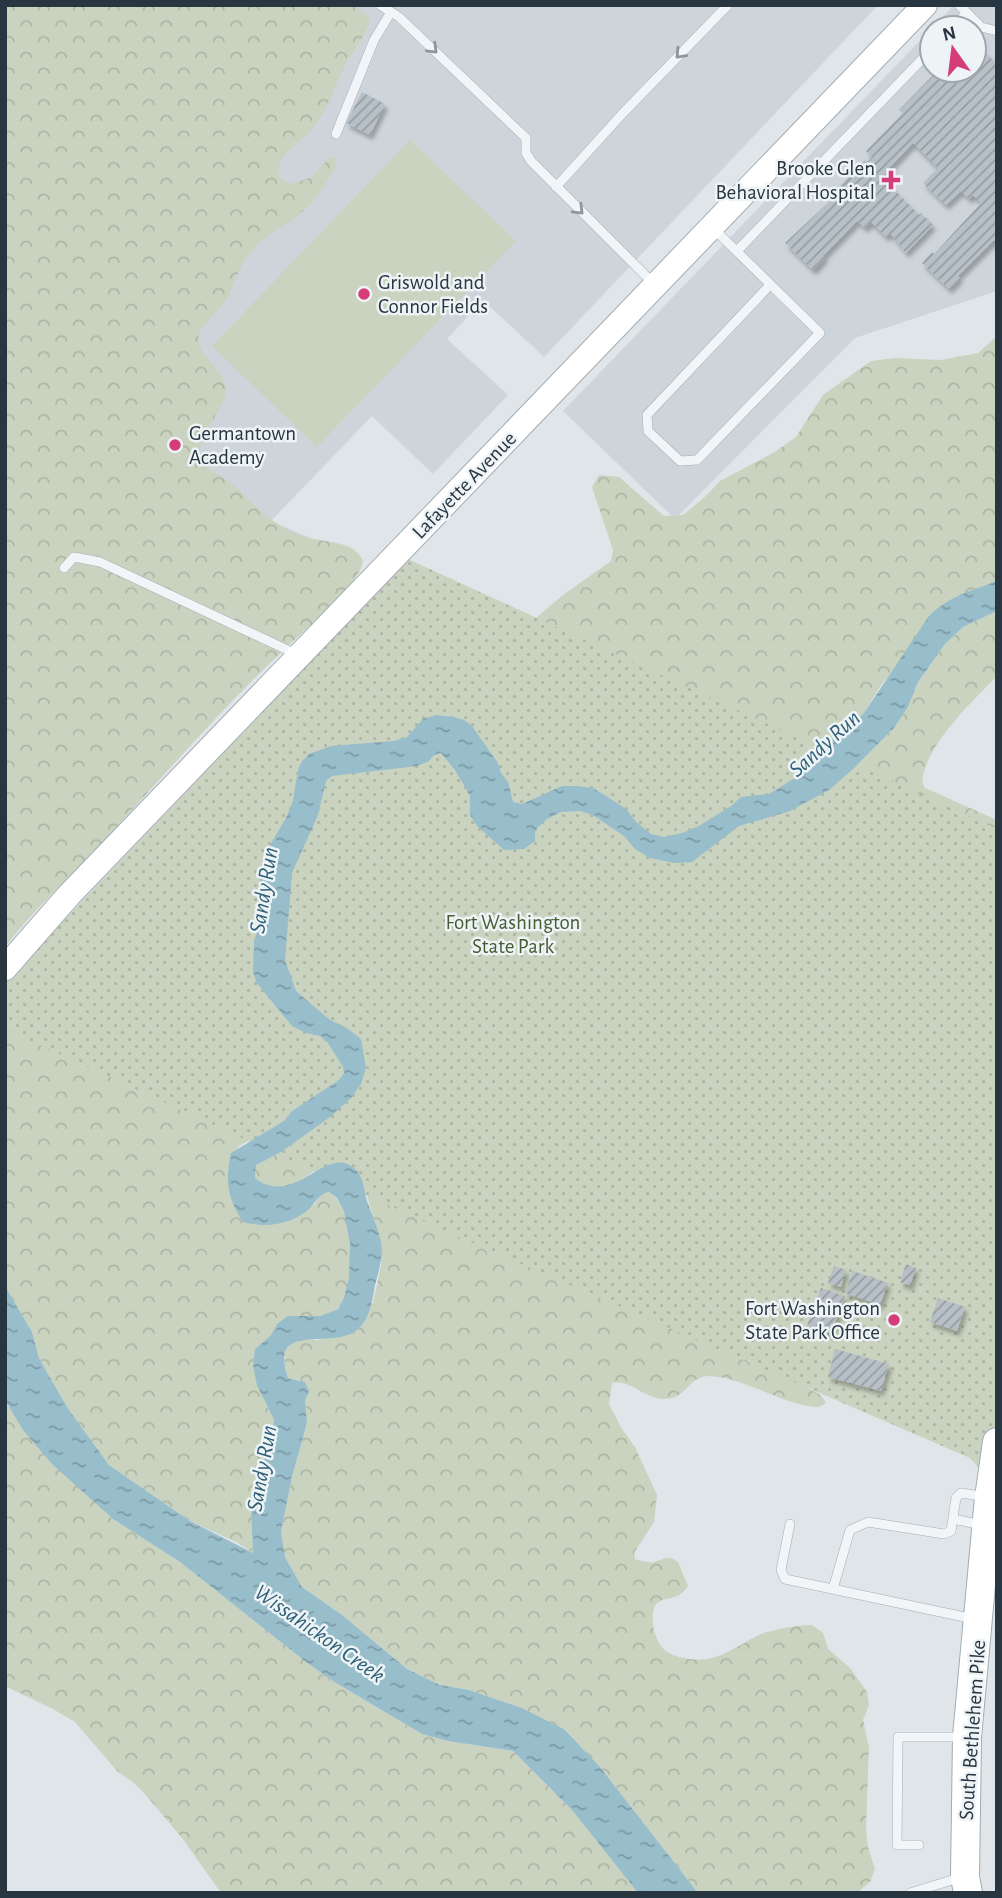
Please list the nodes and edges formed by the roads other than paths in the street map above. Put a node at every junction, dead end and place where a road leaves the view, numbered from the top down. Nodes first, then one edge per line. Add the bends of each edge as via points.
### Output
1 (380, 5) edge
2 (728, 5) edge
3 (925, 5) edge
4 (959, 5) edge
5 (391, 12) junction
6 (966, 13) joint
7 (997, 31) edge
8 (918, 64) edge
9 (336, 134) dead end
10 (556, 187) junction
11 (713, 228) junction
12 (737, 251) junction
13 (771, 285) junction
14 (656, 286) junction
15 (64, 568) dead end
16 (300, 656) junction
17 (5, 968) edge
18 (997, 1442) edge
19 (991, 1508) edge
20 (953, 1519) junction
21 (790, 1524) dead end
22 (833, 1589) junction
23 (979, 1620) junction
24 (967, 1737) junction
25 (919, 1845) dead end
26 (953, 1886) edge
27 (910, 1893) edge

1 - 5 lane
2 -> 10 lane
3 - 11 main road, Lafayette Avenue
4 - 6 lane
5 - 9 lane via 374,40
5 -> 10 lane via 526,138 526,153
6 - 7 lane via 981,27
8 - 12 lane
10 -> 14 lane
11 - 12 lane
11 - 14 main road, Lafayette Avenue
12 - 13 lane
13 - 13 lane via 820,332 697,460 680,461 648,431 647,415
14 - 16 main road, Lafayette Avenue
15 - 16 lane via 74,557 100,562
16 - 17 main road, Lafayette Avenue via 55,910
18 - 19 main road, South Bethlehem Pike
19 - 20 lane
19 - 20 lane via 961,1493
19 - 23 main road, South Bethlehem Pike
20 - 22 lane via 951,1531 944,1534 868,1521 850,1530
21 - 22 lane via 781,1570 785,1579
22 - 23 lane
23 - 24 main road, South Bethlehem Pike
24 - 25 lane via 898,1737 897,1845
24 - 26 main road, South Bethlehem Pike
26 - 27 lane

